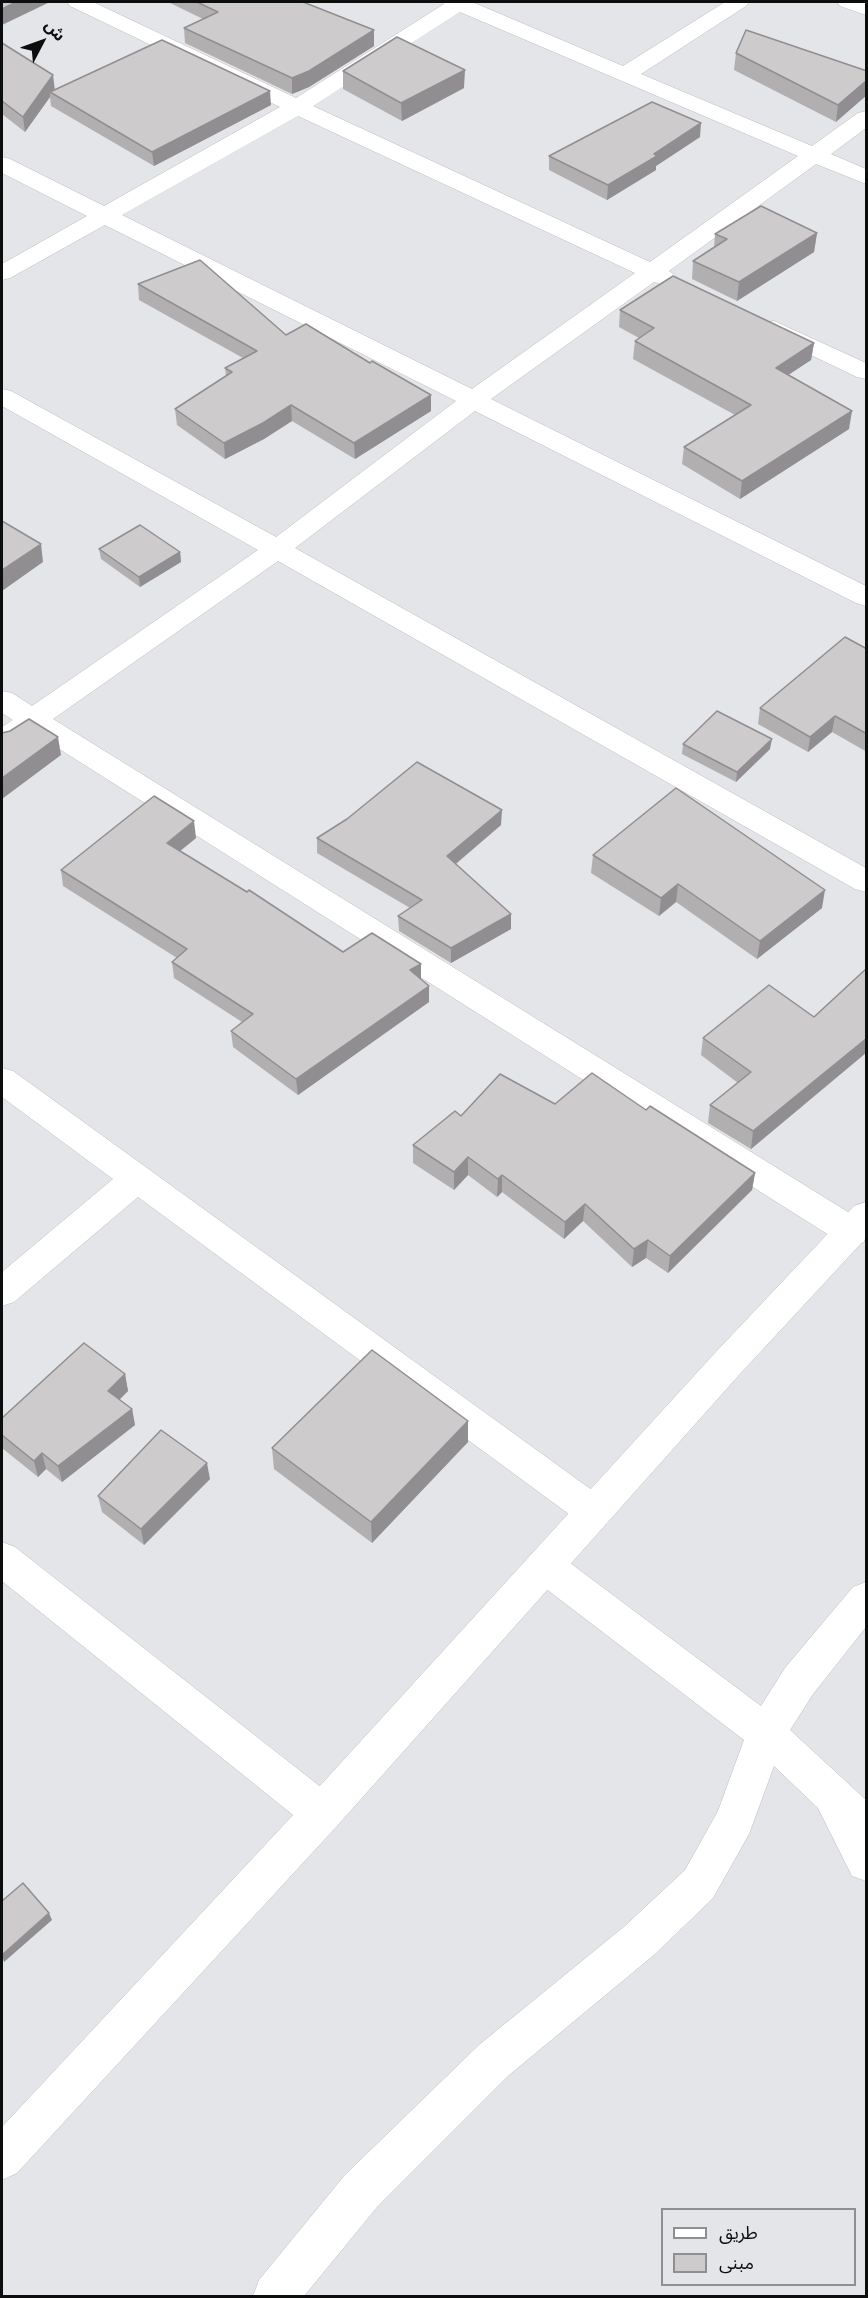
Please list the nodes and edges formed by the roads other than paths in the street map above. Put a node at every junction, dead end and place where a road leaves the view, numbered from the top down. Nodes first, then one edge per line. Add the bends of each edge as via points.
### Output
1 (77, 2) edge
2 (457, 2) edge
3 (739, 2) edge
4 (847, 2) edge
5 (867, 9) edge
6 (624, 75) junction
7 (297, 107) junction
8 (867, 118) edge
9 (813, 156) junction
10 (2, 164) edge
11 (867, 177) edge
12 (103, 215) junction
13 (652, 271) junction
14 (2, 273) edge
15 (684, 286) edge
16 (759, 322) edge
17 (867, 372) edge
18 (2, 396) edge
19 (472, 401) junction
20 (277, 549) junction
21 (867, 597) edge
22 (2, 700) edge
23 (32, 720) junction
24 (2, 741) edge
25 (867, 881) edge
26 (2, 1080) edge
27 (137, 1178) junction
28 (859, 1224) edge
29 (2, 1292) edge
30 (594, 1512) junction
31 (2, 1559) edge
32 (545, 1566) junction
33 (867, 1599) edge
34 (766, 1733) junction
35 (828, 1791) junction
36 (322, 1813) junction
37 (867, 1826) edge
38 (867, 1862) edge
39 (2, 2158) edge
40 (275, 2296) edge

1 - 7 street
2 - 6 street
2 - 7 street
3 - 6 street
4 - 5 street
6 - 9 street
7 - 12 street
7 - 13 street
8 - 9 street
9 - 11 street
9 - 13 street
10 - 12 street
12 - 14 street
12 - 19 street
13 - 15 street
13 - 19 street
16 - 17 street
18 - 20 street
19 - 20 street
19 - 21 street
20 - 23 street
20 - 25 street
22 - 23 street
23 - 24 street
23 - 28 street
26 - 27 street
27 - 29 street
27 - 30 street
28 - 30 street
30 - 32 street
31 - 36 street
32 - 34 street
32 - 36 street
33 - 34 street via 800,1682
34 - 35 street
34 - 40 street via 735,1820 699,1884 640,1941 494,2060 361,2191
35 - 37 street
35 - 38 street
36 - 39 street

